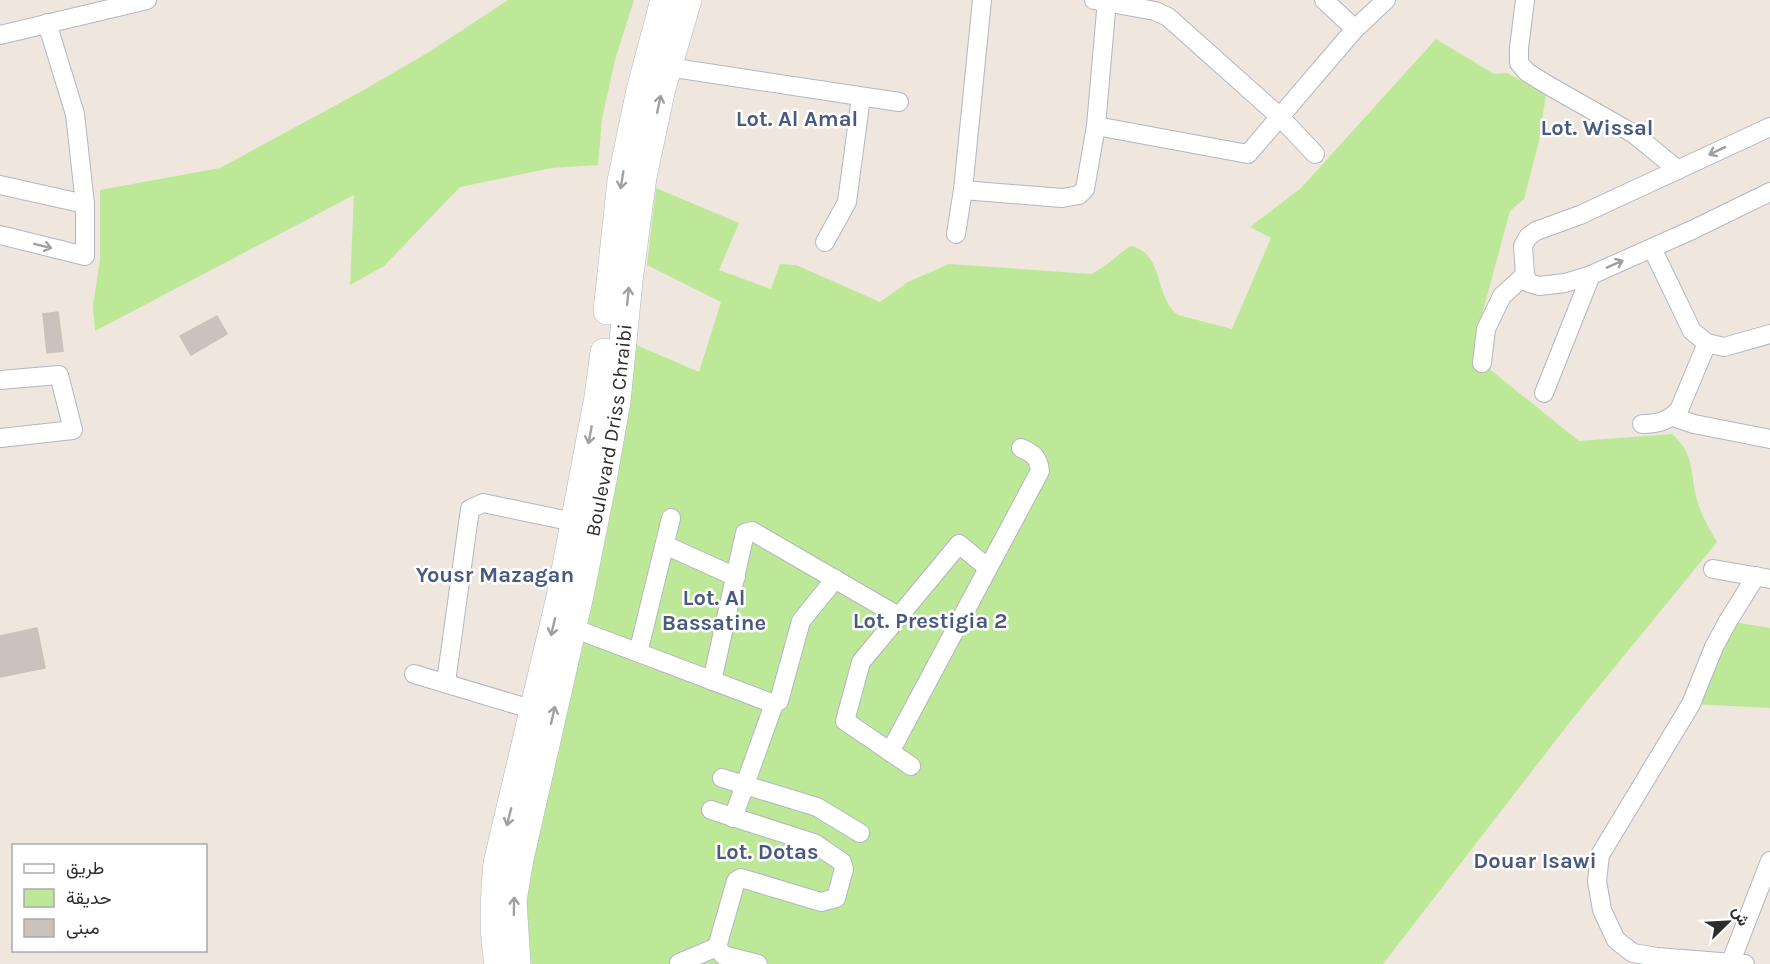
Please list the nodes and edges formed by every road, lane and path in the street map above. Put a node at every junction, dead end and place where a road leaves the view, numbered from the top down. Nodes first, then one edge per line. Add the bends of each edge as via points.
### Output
1 (147, 0) edge
2 (664, 0) edge
3 (688, 0) edge
4 (982, 0) edge
5 (1103, 0) edge
6 (1324, 0) edge
7 (1386, 0) edge
8 (1525, 0) edge
9 (46, 23) junction
10 (1355, 29) junction
11 (0, 35) edge
12 (668, 67) junction
13 (861, 97) junction
14 (899, 102) dead end
15 (1280, 117) junction
16 (1096, 126) junction
17 (1770, 127) edge
18 (1315, 154) dead end
19 (1678, 170) junction
20 (0, 185) edge
21 (963, 190) junction
22 (1770, 192) edge
23 (86, 204) junction
24 (956, 234) dead end
25 (0, 235) edge
26 (825, 242) dead end
27 (1652, 248) junction
28 (1525, 275) junction
29 (1591, 275) junction
30 (1770, 334) edge
31 (1707, 343) junction
32 (612, 355) junction
33 (1482, 363) dead end
34 (0, 380) edge
35 (1544, 393) dead end
36 (607, 399) junction
37 (1672, 417) junction
38 (1642, 424) dead end
39 (0, 438) edge
40 (1770, 439) edge
41 (1021, 448) dead end
42 (671, 518) dead end
43 (574, 522) junction
44 (665, 545) junction
45 (988, 568) junction
46 (1713, 569) dead end
47 (735, 577) junction
48 (1763, 578) edge
49 (835, 579) junction
50 (900, 617) junction
51 (573, 628) junction
52 (638, 653) junction
53 (414, 674) dead end
54 (712, 681) junction
55 (446, 682) junction
56 (774, 704) junction
57 (534, 710) junction
58 (890, 752) junction
59 (911, 766) dead end
60 (722, 778) dead end
61 (744, 786) junction
62 (711, 810) dead end
63 (734, 818) junction
64 (860, 833) dead end
65 (1770, 861) edge
66 (717, 947) junction
67 (679, 963) edge
68 (498, 964) edge
69 (517, 964) edge
70 (758, 964) edge
71 (1736, 964) edge

1 - 9 street
2 -> 32 main road, Boulevard Driss Chraibi via 621,181
3 - 12 main road, Boulevard Driss Chraibi
4 - 21 street
5 - 15 street via 1168,17
5 - 16 street
6 - 10 street
7 - 10 street
8 - 19 street via 1519,63 1537,78 1634,134
9 - 11 street
9 - 23 street via 75,114
10 - 15 street
12 - 13 street
32 -> 12 main road, Boulevard Driss Chraibi via 643,177
13 - 14 street
13 - 26 street via 847,202
15 - 16 street via 1248,154
15 - 18 street
16 - 21 street via 1089,175 1079,195 1062,198
17 -> 19 street
19 - 28 street via 1536,231 1523,246
20 - 23 street
21 - 24 street
22 - 27 street
25 -> 23 street via 85,256
29 -> 27 street
27 - 31 street via 1692,331
28 - 29 street via 1530,283 1539,286
28 - 33 street via 1498,304 1486,329
29 - 35 street
30 - 31 street via 1724,347
31 - 37 street via 1679,410
32 - 36 main road, Boulevard Driss Chraibi
34 - 39 street via 59,375 72,430
36 -> 43 main road, Boulevard Driss Chraibi
36 - 51 main road, Boulevard Driss Chraibi
37 - 38 street
37 - 40 street
41 - 45 street via 1039,459 1040,471
42 - 44 street
43 - 55 street via 483,503 470,509
43 -> 57 main road, Boulevard Driss Chraibi
44 - 47 street
44 - 52 street
45 - 50 street via 958,544
45 - 58 street
46 - 48 street
47 - 49 street via 746,533 752,531
47 - 54 street
48 - 71 street via 1728,621 1691,704 1600,855 1597,881 1602,910 1616,940 1633,953
49 - 50 street
49 - 56 street via 801,621 779,701
50 - 58 street via 861,662 845,721
51 - 52 street
69 -> 51 main road, Boulevard Driss Chraibi via 513,900
52 - 54 street
53 - 55 street
54 - 56 street
55 - 57 street
56 - 61 street
57 -> 68 main road, Boulevard Driss Chraibi via 497,863 493,906
58 - 59 street
60 - 61 street
61 - 63 street
61 - 64 street via 817,807
62 - 63 street
63 - 66 street via 814,843 842,862 844,869 836,898 830,902 741,878 736,881
65 - 71 street
66 - 67 street
66 - 70 street via 723,955

